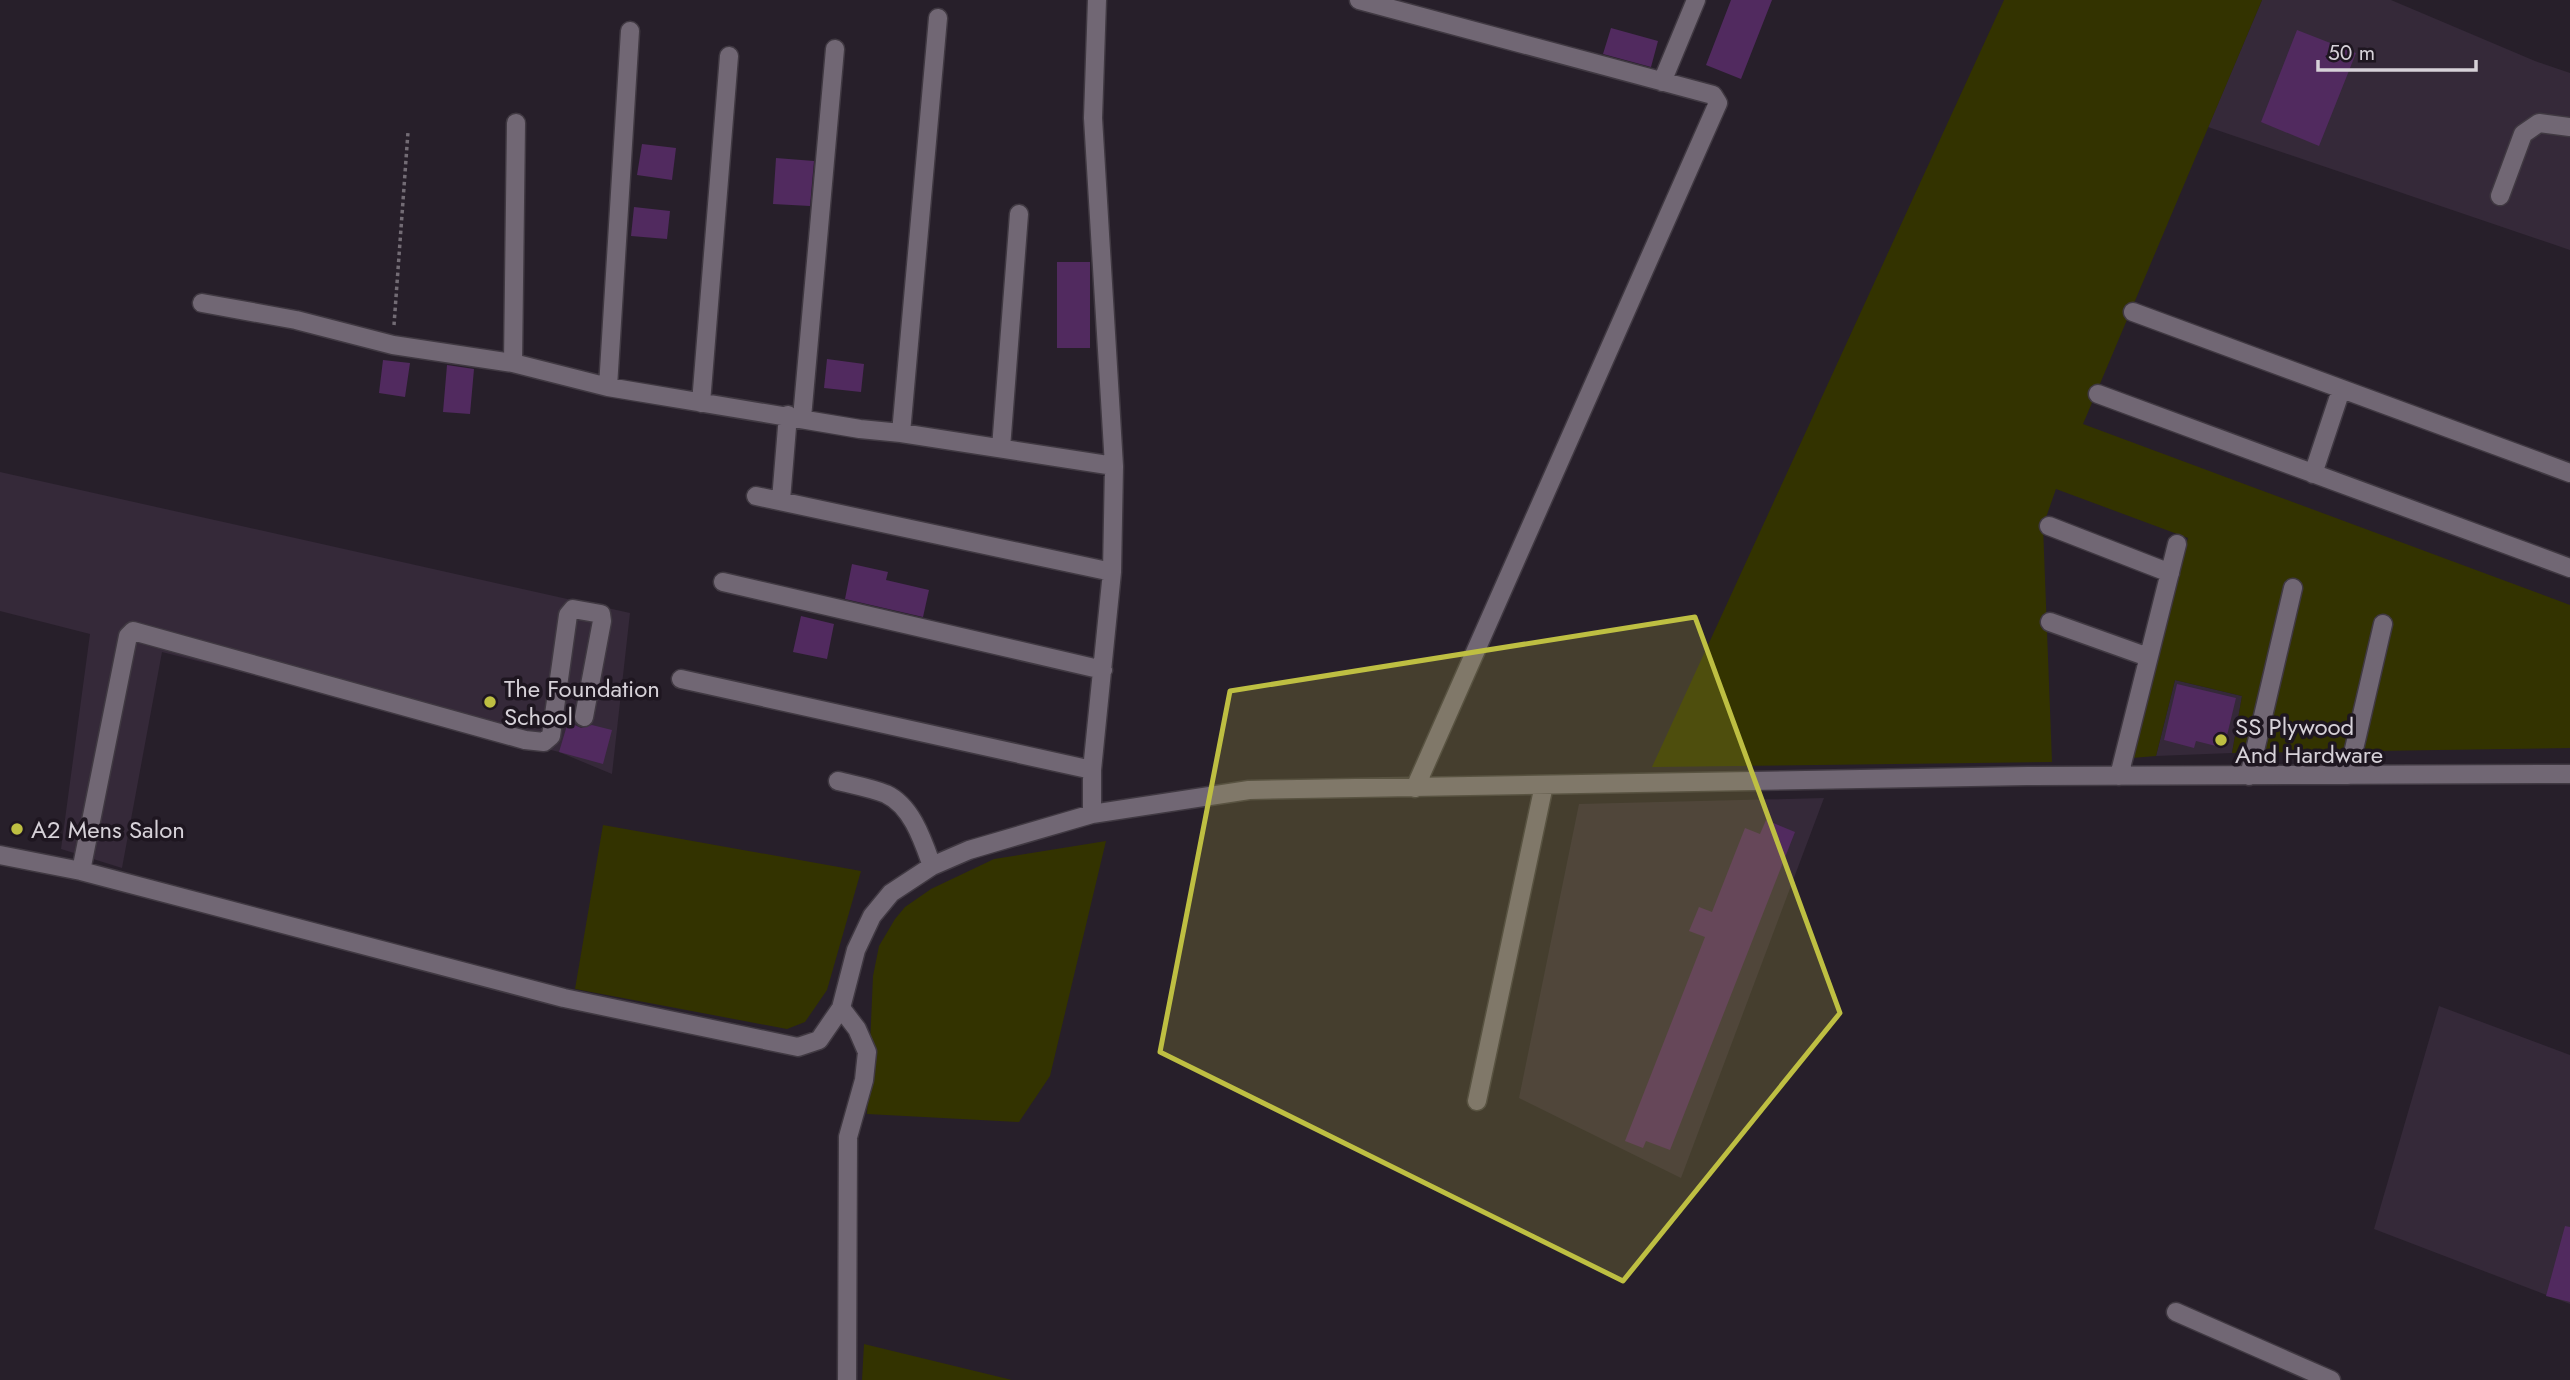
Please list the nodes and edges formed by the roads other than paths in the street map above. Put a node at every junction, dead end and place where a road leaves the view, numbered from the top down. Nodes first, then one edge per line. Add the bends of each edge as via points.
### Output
1 (1097, 0) edge
2 (1696, 0) edge
3 (1371, 1) edge
4 (938, 18) dead end
5 (629, 31) dead end
6 (835, 50) dead end
7 (729, 56) dead end
8 (1662, 82) junction
9 (516, 123) dead end
10 (2570, 127) edge
11 (2500, 196) dead end
12 (1019, 214) dead end
13 (202, 303) dead end
14 (2133, 312) dead end
15 (513, 363) junction
16 (608, 387) junction
17 (2341, 390) junction
18 (2098, 394) dead end
19 (701, 403) junction
20 (795, 416) junction
21 (901, 433) junction
22 (1001, 449) junction
23 (1114, 466) junction
24 (2570, 473) edge
25 (2314, 474) junction
26 (756, 496) dead end
27 (781, 500) junction
28 (2049, 526) dead end
29 (2177, 544) dead end
30 (2570, 568) edge
31 (1112, 572) junction
32 (2170, 573) junction
33 (723, 582) dead end
34 (2294, 588) dead end
35 (2050, 622) dead end
36 (2383, 624) dead end
37 (2148, 657) junction
38 (1103, 670) junction
39 (681, 679) dead end
40 (584, 718) dead end
41 (1092, 770) junction
42 (2570, 774) edge
43 (2348, 775) junction
44 (2119, 776) junction
45 (2249, 776) junction
46 (838, 781) dead end
47 (1544, 785) junction
48 (1415, 788) junction
49 (1092, 814) junction
50 (0, 855) edge
51 (932, 866) junction
52 (81, 872) junction
53 (841, 1008) junction
54 (1477, 1101) dead end
55 (2176, 1312) dead end
56 (848, 1380) edge
57 (2331, 1380) edge

1 - 23 street via 1093,118
2 - 8 street
3 - 8 street
4 - 21 street
5 - 16 street
6 - 20 street
7 - 19 street
8 - 48 street via 1713,96 1717,108
9 - 15 street
10 - 11 street via 2539,123 2523,134
12 - 22 street
13 - 15 street via 296,320 393,345
14 - 17 street
15 - 16 street
16 - 19 street
17 - 24 street
17 - 25 street
18 - 25 street
19 - 20 street
20 - 21 street
20 - 27 street
21 - 22 street
22 - 23 street
23 - 31 street
25 - 30 street
26 - 27 street
27 - 31 street
28 - 32 street
29 - 32 street
31 - 38 street
32 - 37 street
33 - 38 street
34 - 45 street
35 - 37 street
36 - 43 street
37 - 44 street
38 - 41 street
39 - 41 street
40 - 52 street via 602,621 601,614 592,611 573,609 568,615 551,736 544,742 134,631 128,636
41 - 49 street
42 - 43 street
43 - 45 street
44 - 45 street
44 - 47 street
46 - 51 street via 887,795 901,806 920,832
47 - 48 street
47 - 54 street
48 - 49 street via 1249,790
49 - 51 street via 969,850
50 - 52 street
51 - 53 street via 891,892 872,916 856,950
52 - 53 street via 564,998 798,1047 819,1040
53 - 56 street via 867,1052 848,1137
55 - 57 street

